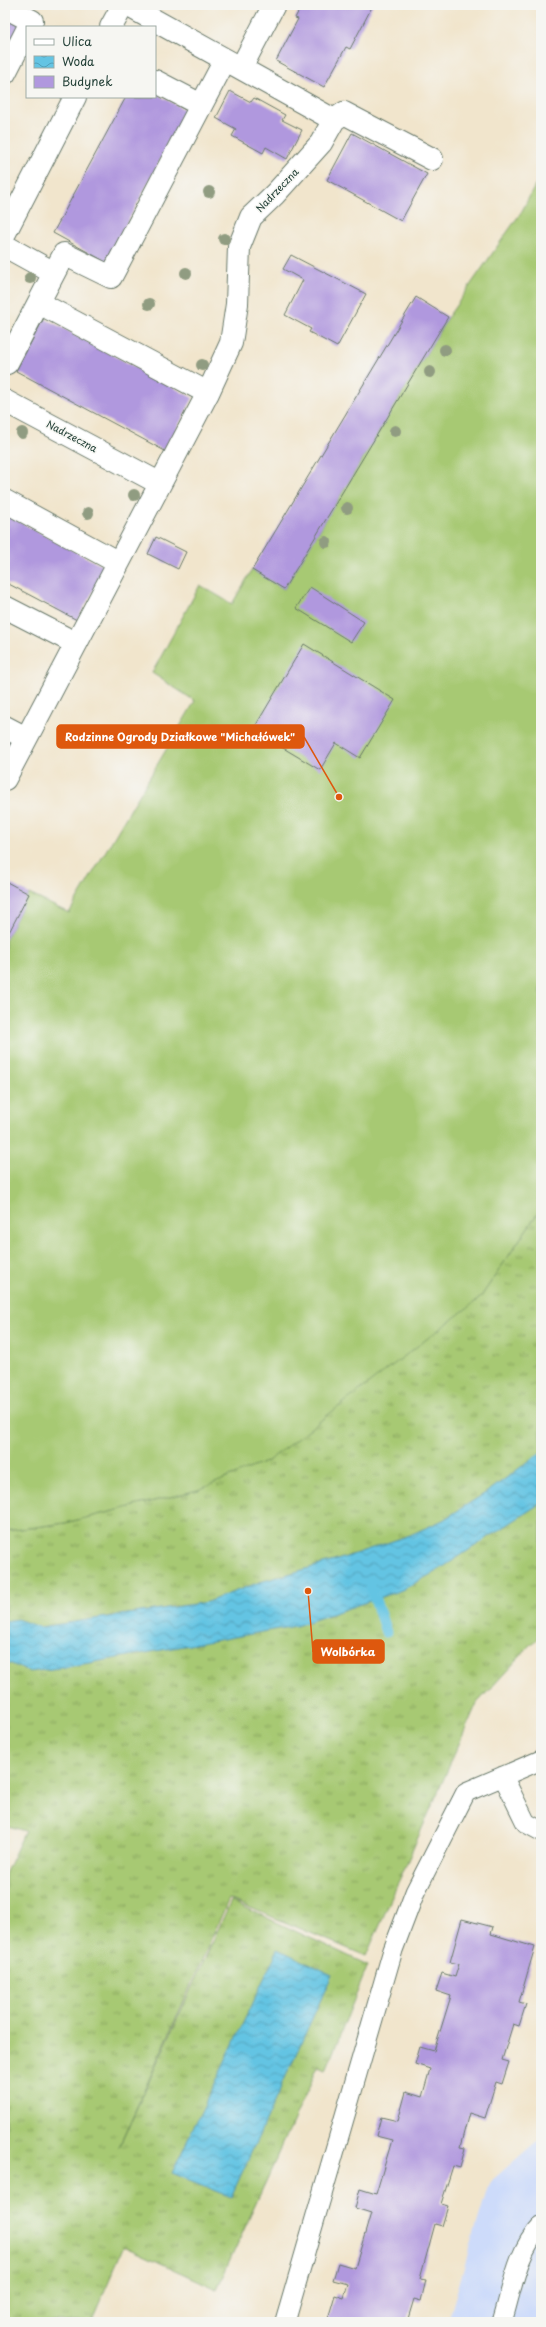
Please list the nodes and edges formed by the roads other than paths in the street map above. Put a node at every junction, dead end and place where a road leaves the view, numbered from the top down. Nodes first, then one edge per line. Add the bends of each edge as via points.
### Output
1 (123, 5) edge
2 (127, 5) edge
3 (274, 5) edge
4 (5, 7) edge
5 (32, 21) edge
6 (112, 26) edge
7 (26, 32) edge
8 (233, 64) junction
9 (5, 72) edge
10 (156, 82) edge
11 (74, 98) edge
12 (201, 105) junction
13 (334, 120) junction
14 (432, 159) dead end
15 (5, 233) edge
16 (5, 246) edge
17 (54, 273) junction
18 (39, 303) junction
19 (7, 363) dead end
20 (208, 393) junction
21 (5, 401) edge
22 (159, 483) junction
23 (5, 501) edge
24 (117, 562) junction
25 (5, 607) edge
26 (75, 643) junction
27 (5, 727) edge
28 (26, 738) junction
29 (5, 778) edge
30 (541, 1760) edge
31 (503, 1776) junction
32 (541, 1831) edge
33 (541, 2226) edge
34 (285, 2322) edge
35 (502, 2322) edge

1 - 6 street
2 - 8 street
3 - 8 street
4 - 5 street
7 - 9 street
8 - 12 street
8 - 13 street
10 - 12 street
11 - 15 street
12 - 17 street via 111,277 64,254
13 - 14 street via 344,113
13 - 20 street, Nadrzeczna via 321,143 276,194 251,217 239,247 238,304 231,343
16 - 17 street
17 - 18 street
18 - 19 street
18 - 20 street
20 - 22 street, Nadrzeczna
21 - 22 street, Nadrzeczna
22 - 24 street, Nadrzeczna
23 - 24 street
24 - 26 street, Nadrzeczna
25 - 26 street
26 - 28 street, Nadrzeczna
27 - 28 street
28 - 29 street, Nadrzeczna
30 - 31 lane
31 - 32 lane via 526,1823
31 - 34 lane via 466,1792 415,1892 393,1950
33 - 35 lane via 534,2233 521,2258

